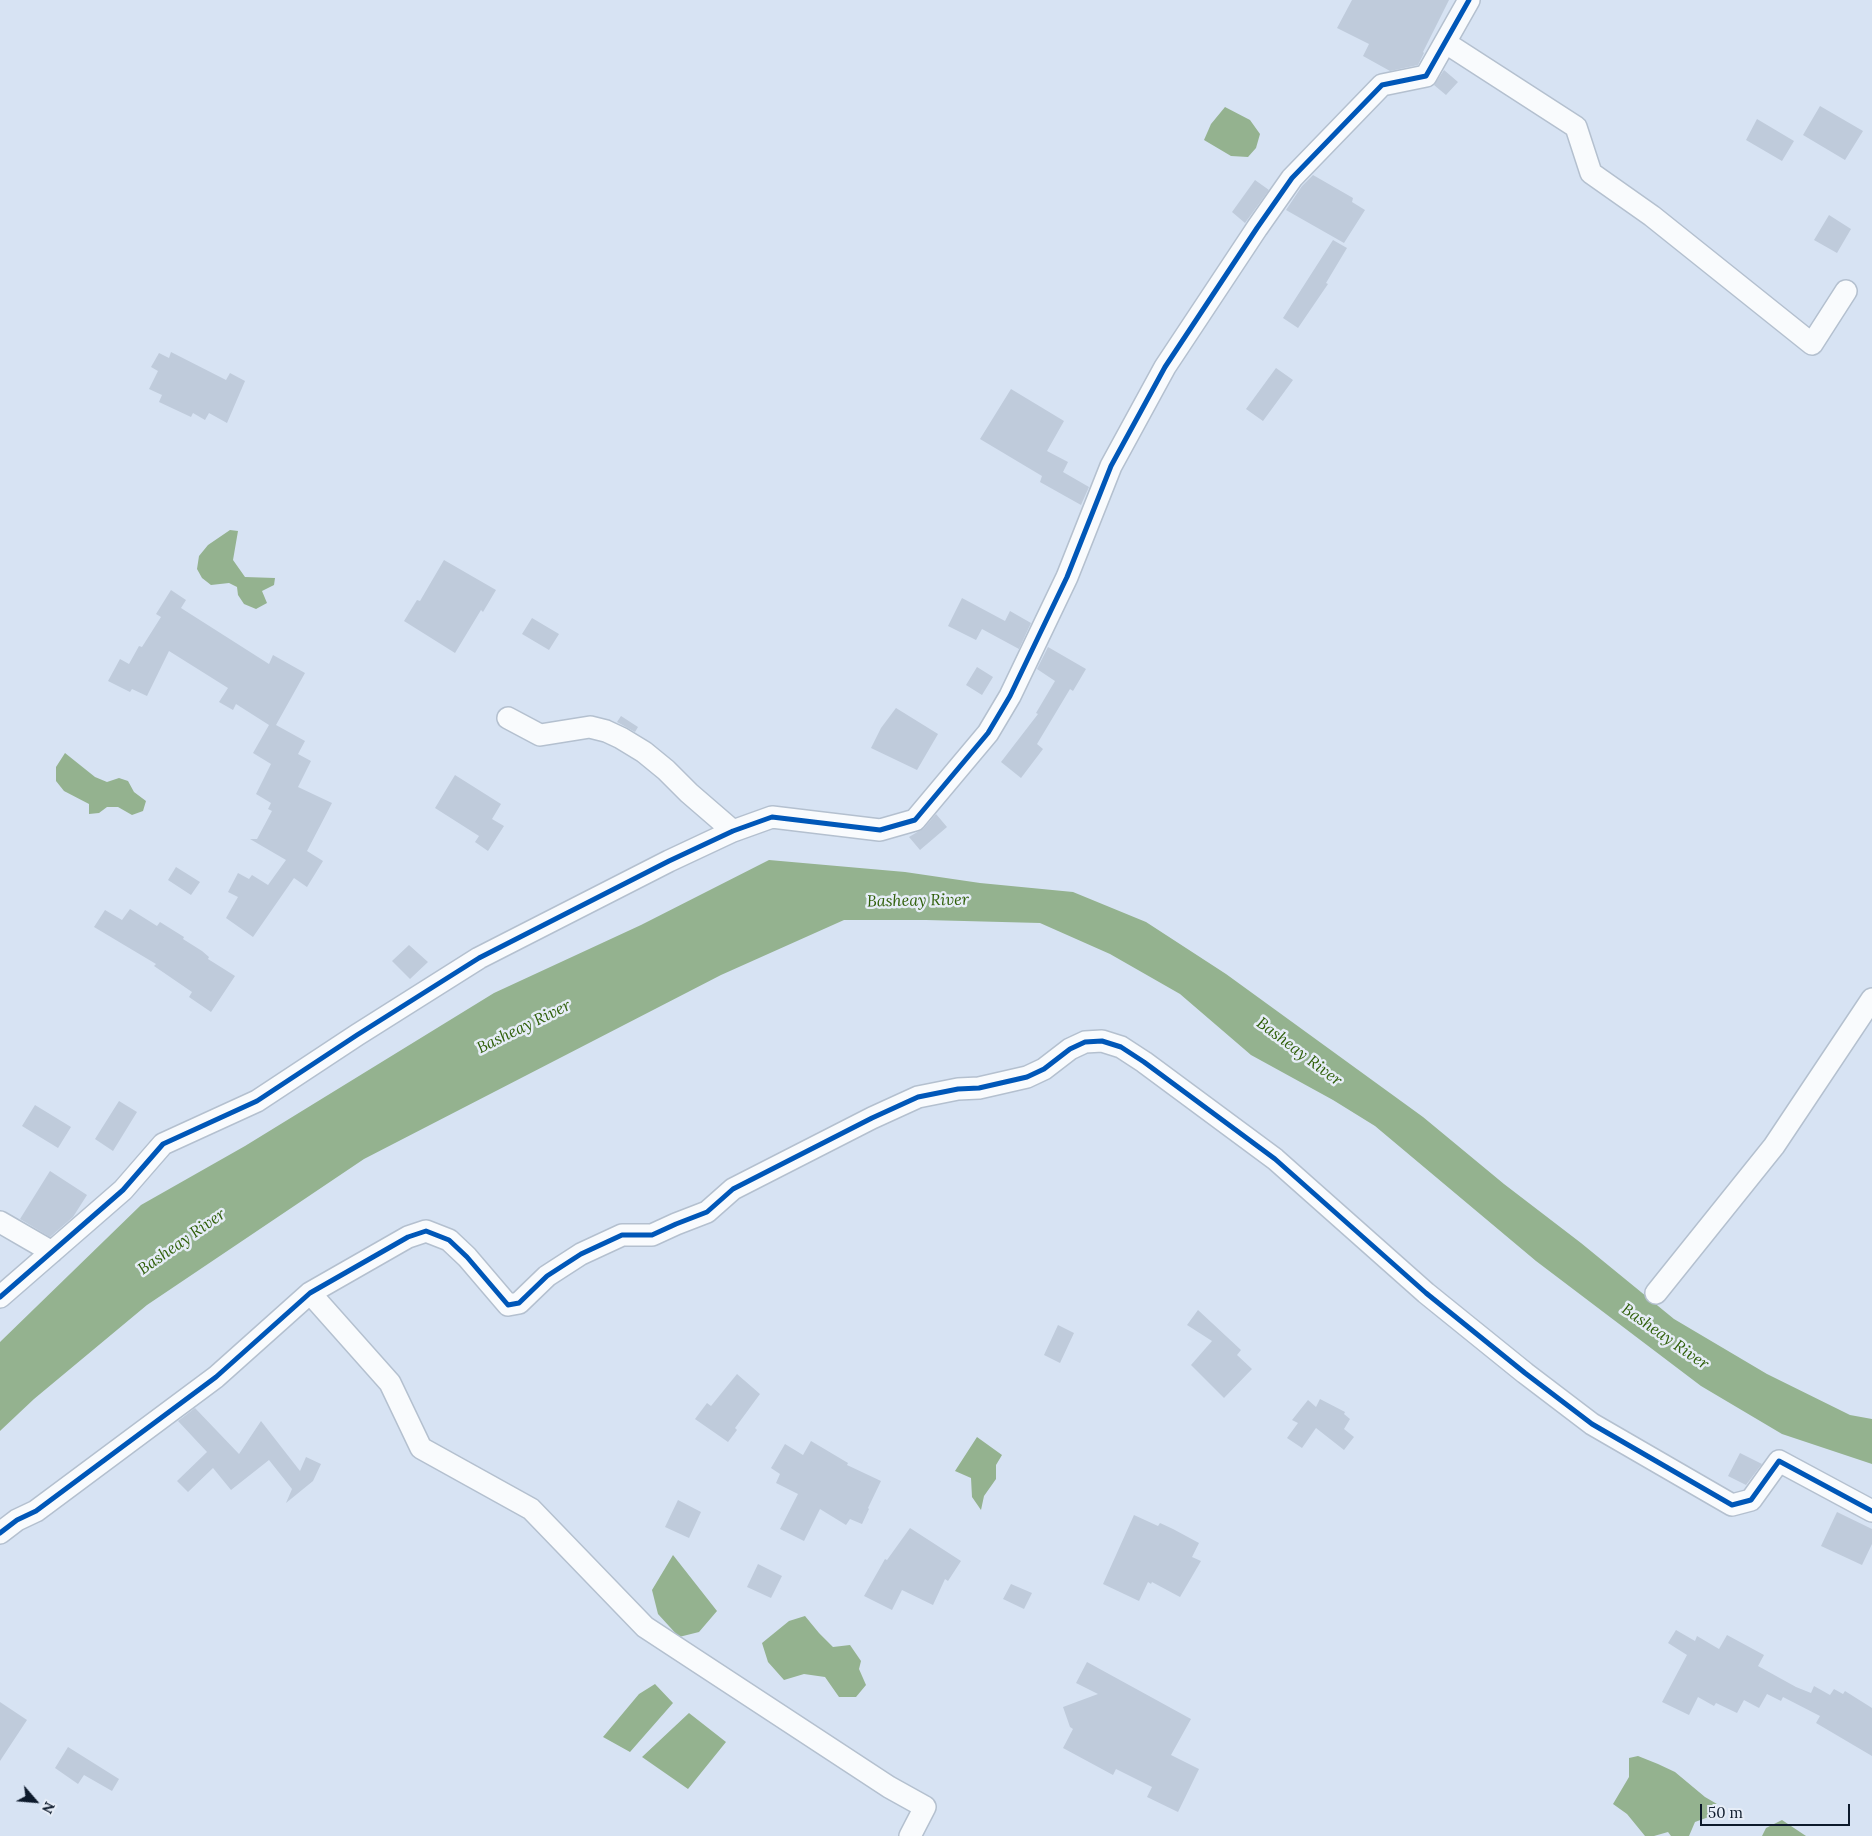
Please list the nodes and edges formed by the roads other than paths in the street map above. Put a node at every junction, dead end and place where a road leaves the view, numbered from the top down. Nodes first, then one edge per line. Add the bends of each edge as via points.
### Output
1 (1469, 0) edge
2 (1446, 43) junction
3 (1846, 291) dead end
4 (508, 718) dead end
5 (733, 831) junction
6 (1872, 999) edge
7 (0, 1222) edge
8 (52, 1252) junction
9 (310, 1293) junction
10 (1656, 1293) dead end
11 (0, 1297) edge
12 (1872, 1511) edge
13 (0, 1533) edge
14 (910, 1836) edge

1 - 2 street
2 - 3 street via 1576,127 1591,173 1652,216 1812,344
2 - 5 street via 1426,76 1382,85 1375,91 1292,178 1252,236 1165,367 1111,466 1067,577 1010,696 988,733 914,820 880,830 772,817
4 - 5 street via 540,735 590,727 621,738 666,770
5 - 8 street via 478,958 258,1100 162,1144 123,1190
6 - 10 street via 1774,1146
7 - 8 street
8 - 11 street
9 - 12 street via 408,1237 426,1231 449,1240 508,1305 519,1303 547,1276 581,1254 622,1235 652,1235 707,1212 733,1189 918,1097 1026,1077 1044,1069 1070,1049 1085,1042 1102,1041 1122,1047 1274,1159 1426,1293 1592,1424 1732,1504 1751,1500 1779,1461
9 - 13 street via 216,1377
9 - 14 street via 390,1383 420,1448 531,1509 645,1627 888,1787 924,1807

